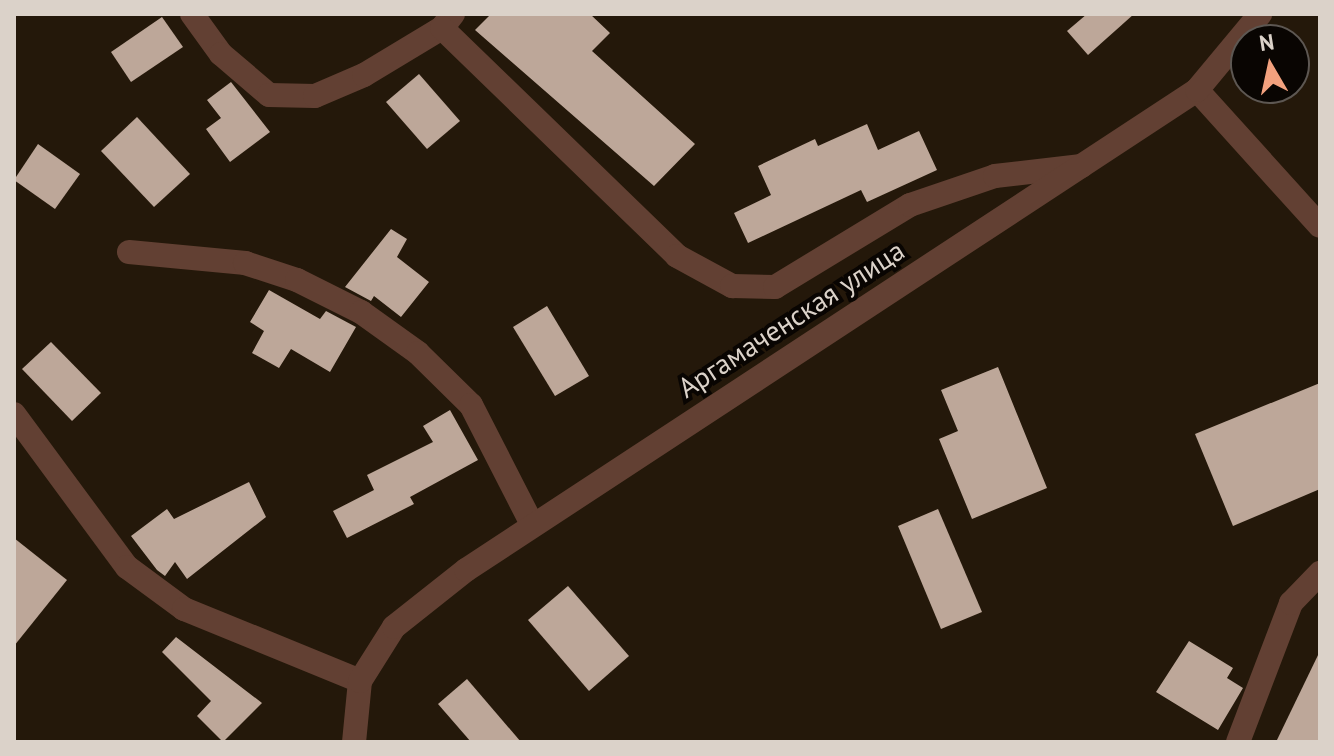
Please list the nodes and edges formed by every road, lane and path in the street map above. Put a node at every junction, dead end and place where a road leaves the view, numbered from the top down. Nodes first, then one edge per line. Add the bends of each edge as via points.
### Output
1 (192, 14) edge
2 (1260, 14) edge
3 (448, 21) edge
4 (1197, 90) junction
5 (1081, 166) junction
6 (1320, 226) edge
7 (129, 252) dead end
8 (14, 414) edge
9 (532, 524) junction
10 (1320, 573) edge
11 (360, 681) junction
12 (354, 742) edge
13 (1238, 742) edge

1 - 3 street via 221,54 269,95 315,96 364,75
2 - 4 street, Аргамаченская улица
3 - 5 street via 677,256 732,286 775,287 910,205 995,176
4 - 5 street, Аргамаченская улица
4 - 6 street
5 - 9 street, Аргамаченская улица
7 - 9 street via 245,263 297,280 361,312 418,353 471,405
8 - 11 street via 127,567 184,609
9 - 11 street, Аргамаченская улица via 394,627
10 - 13 street via 1291,603
11 - 12 street

